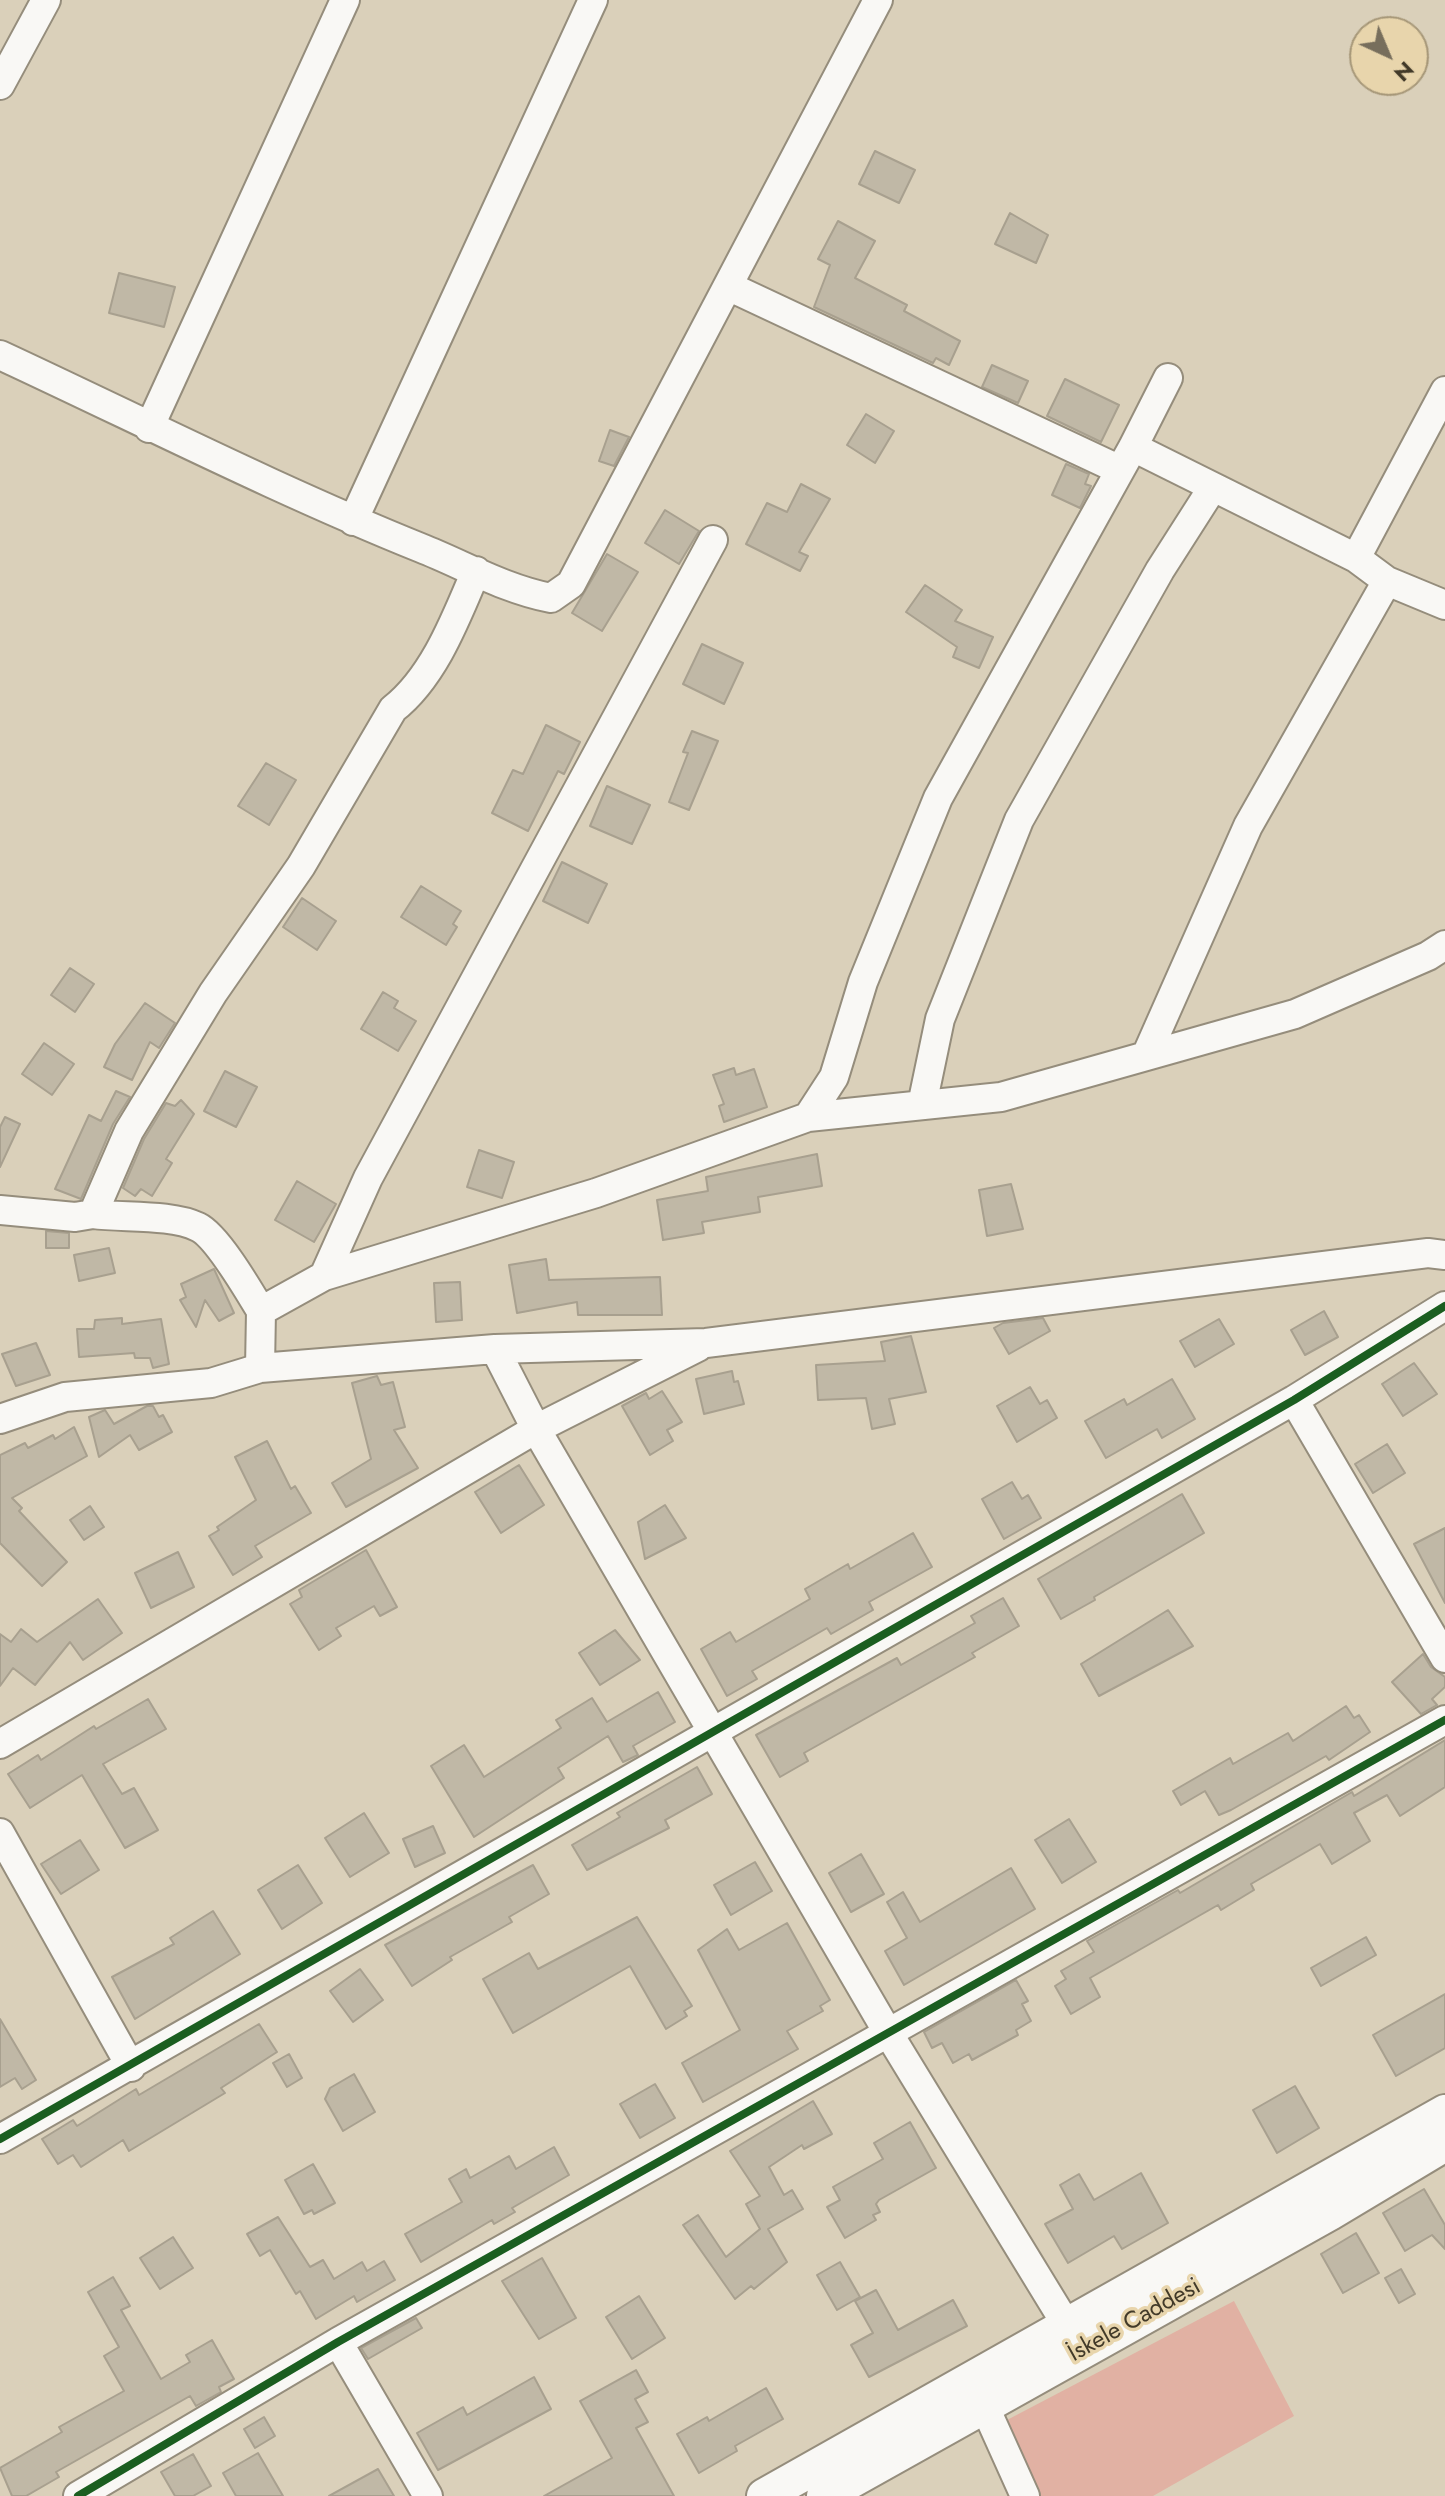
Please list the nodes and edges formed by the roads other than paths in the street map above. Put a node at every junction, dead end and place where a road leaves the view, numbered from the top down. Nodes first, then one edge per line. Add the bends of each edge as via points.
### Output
1 (46, 0) edge
2 (345, 0) edge
3 (593, 0) edge
4 (878, 0) edge
5 (0, 85) edge
6 (728, 286) junction
7 (0, 355) edge
8 (1168, 378) dead end
9 (1445, 391) edge
10 (149, 428) junction
11 (1126, 458) junction
12 (1213, 487) junction
13 (353, 521) junction
14 (713, 540) dead end
15 (1356, 558) junction
16 (476, 571) junction
17 (1387, 581) junction
18 (1445, 605) edge
19 (1445, 922) edge
20 (1439, 956) edge
21 (1146, 1056) junction
22 (922, 1105) junction
23 (808, 1117) junction
24 (0, 1210) edge
25 (93, 1214) junction
26 (1445, 1255) edge
27 (324, 1276) junction
28 (1445, 1306) edge
29 (261, 1311) junction
30 (706, 1343) junction
31 (495, 1349) junction
32 (260, 1368) junction
33 (1294, 1400) junction
34 (0, 1419) edge
35 (536, 1429) junction
36 (1445, 1658) edge
37 (1445, 1720) edge
38 (711, 1731) junction
39 (0, 1744) edge
40 (0, 1833) edge
41 (887, 2031) junction
42 (131, 2067) junction
43 (1445, 2112) edge
44 (0, 2139) edge
45 (1445, 2144) edge
46 (1075, 2338) junction
47 (338, 2342) junction
48 (984, 2405) junction
49 (78, 2496) edge
50 (428, 2496) edge
51 (764, 2496) edge
52 (824, 2496) edge
53 (1025, 2496) edge

1 - 5 street
2 - 10 street
3 - 13 street
4 - 6 street
6 - 11 street
6 - 16 street via 571,584 551,598 514,591
7 - 10 street
8 - 11 street
9 - 15 street
10 - 13 street
11 - 12 street
11 - 23 street via 938,798 863,982 834,1077
12 - 15 street
12 - 22 street via 1160,570 1019,820 940,1019
13 - 16 street
14 - 27 street via 368,1178
15 - 17 street
16 - 25 street via 415,692 393,709 301,866 213,993 129,1131
17 - 18 street
17 - 21 street via 1248,826
19 - 20 street
20 - 21 street via 1295,1014
21 - 22 street via 1001,1097
22 - 23 street
23 - 27 street via 596,1193
24 - 25 street
25 - 29 street via 199,1227 239,1274
26 - 30 street
27 - 29 street
28 - 33 street
29 - 32 street
30 - 31 street
30 - 35 street
31 - 32 street
31 - 35 street
32 - 34 street via 211,1383 65,1397
33 - 36 street
33 - 38 street
35 - 38 street
35 - 39 street
37 - 41 street
38 - 41 street
38 - 42 street
40 - 42 street
41 - 46 street
41 - 47 street
42 - 44 street
43 - 46 main road
45 - 46 main road, İskele Caddesi
46 - 48 main road, İskele Caddesi
46 - 51 main road
47 - 49 street
47 - 50 street
48 - 52 main road, İskele Caddesi
48 - 53 street

